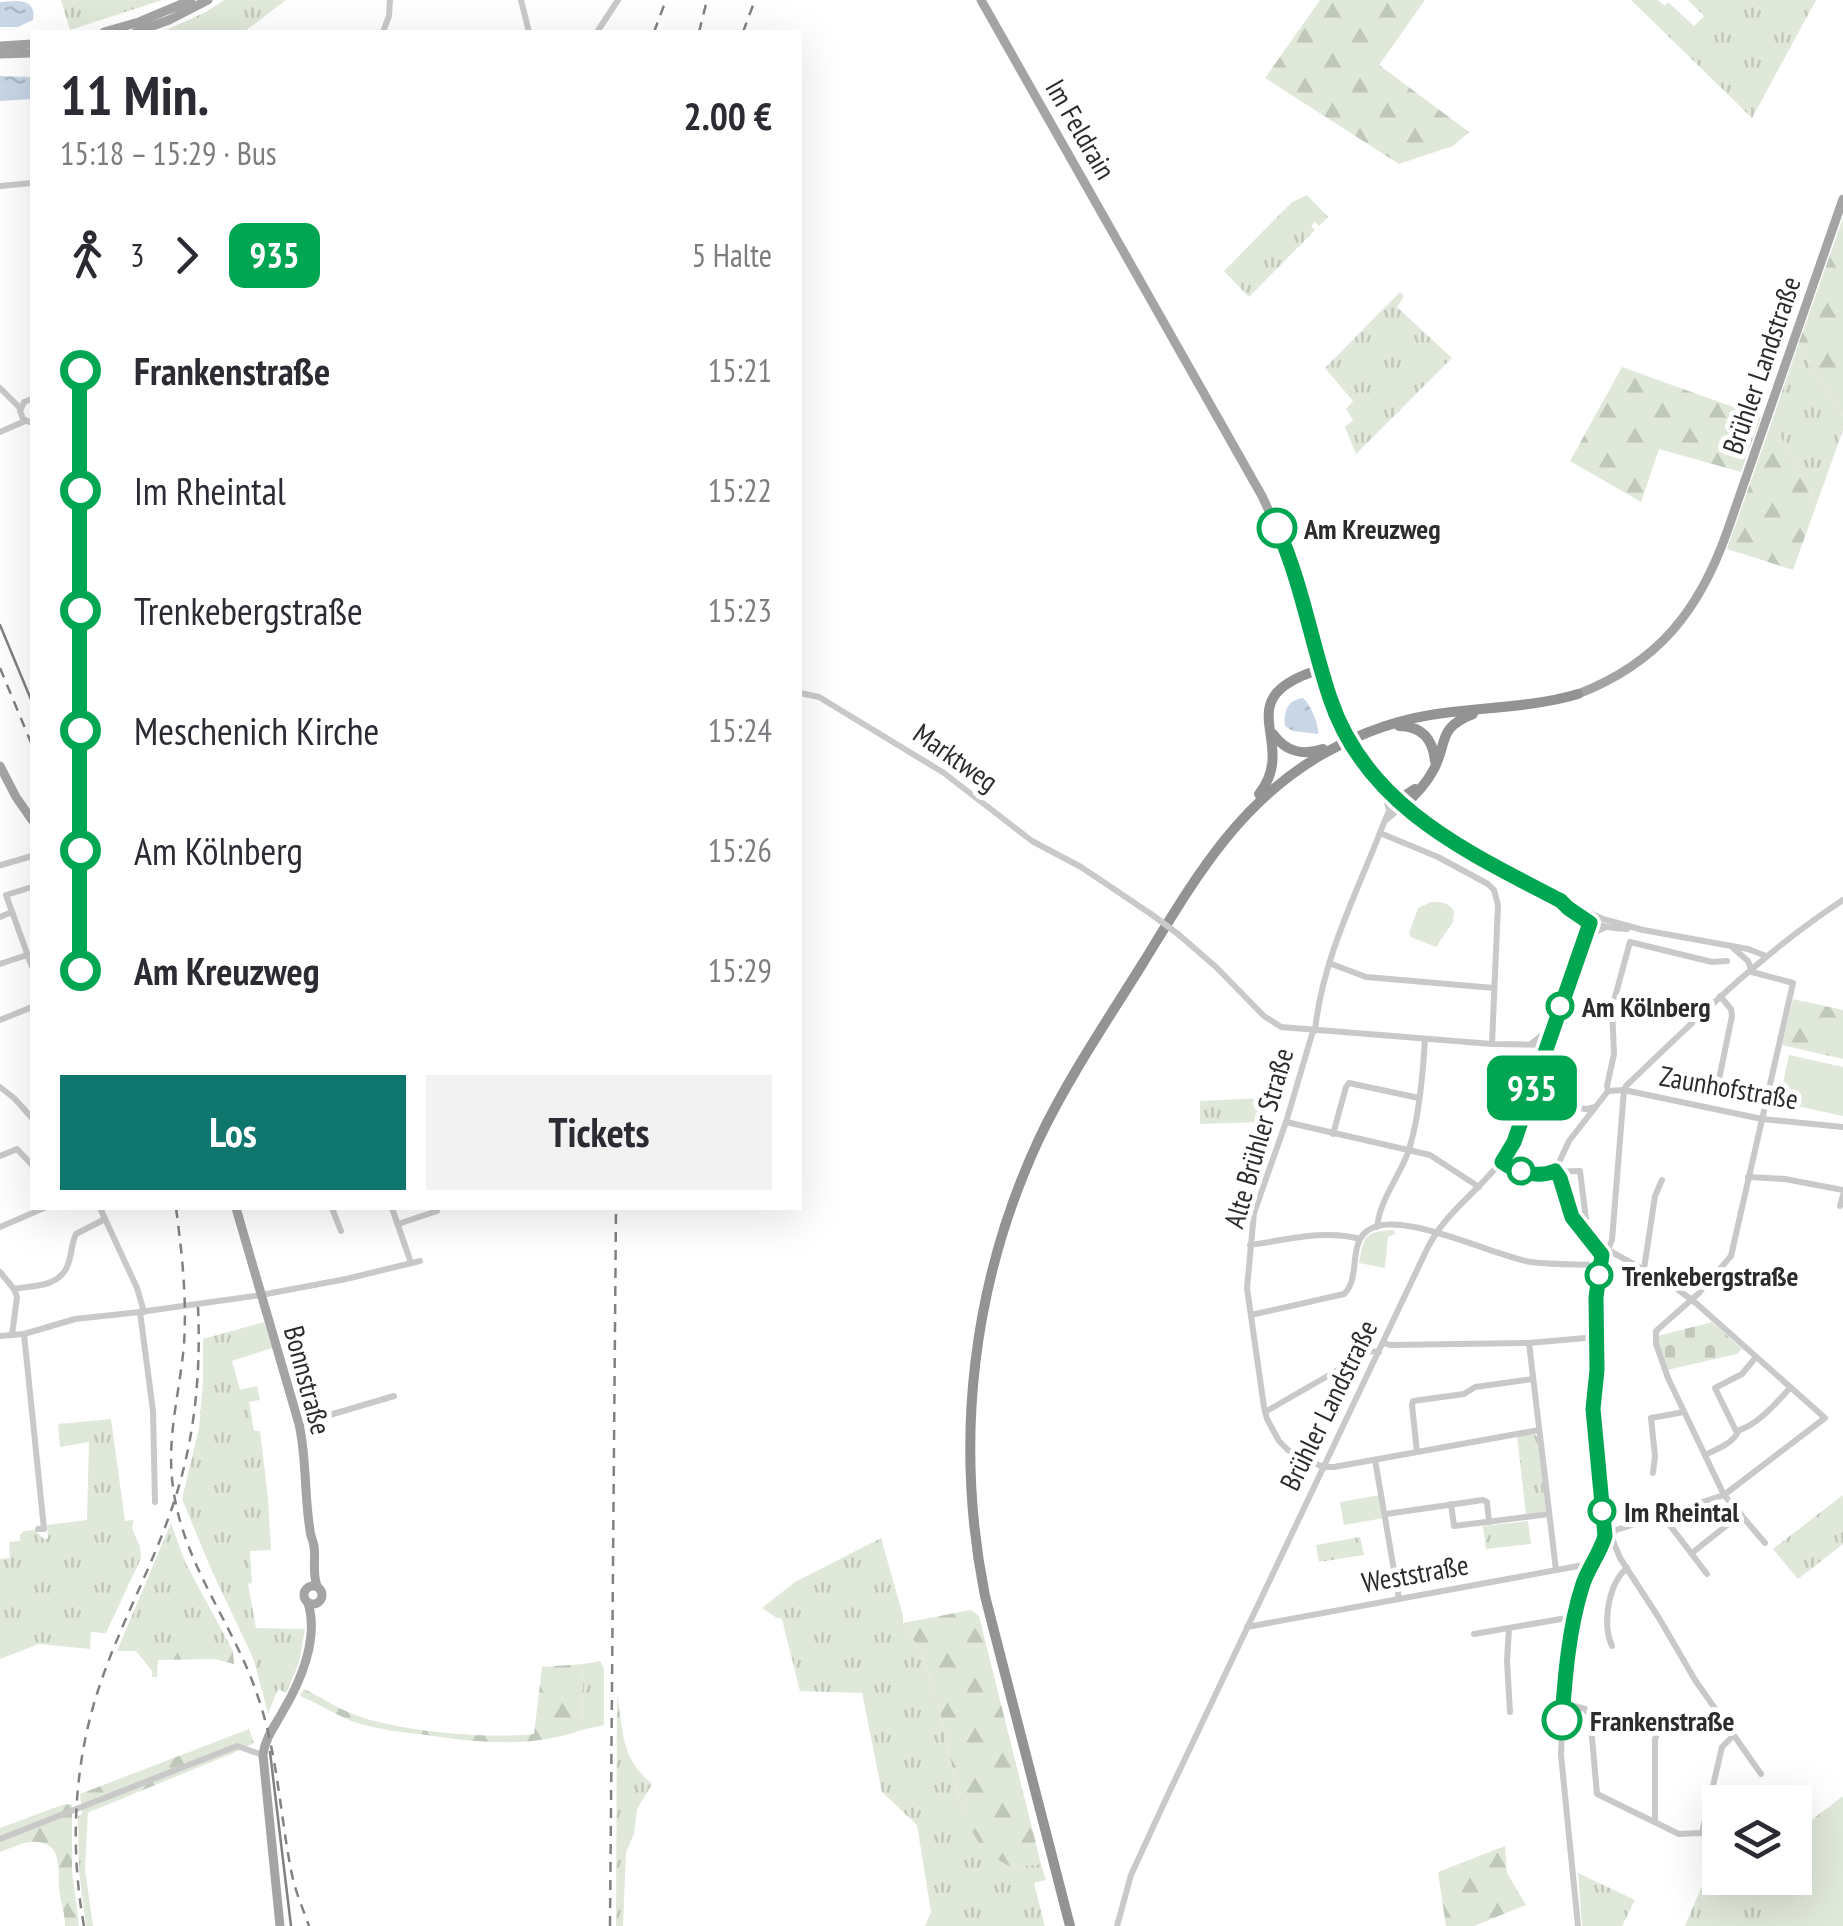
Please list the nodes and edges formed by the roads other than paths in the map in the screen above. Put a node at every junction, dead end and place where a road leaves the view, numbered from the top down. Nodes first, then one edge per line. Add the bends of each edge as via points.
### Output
1 (191, 0) edge
2 (208, 0) edge
3 (390, 0) edge
4 (521, 0) edge
5 (618, 0) edge
6 (982, 0) edge
7 (111, 30) edge
8 (142, 30) edge
9 (384, 30) edge
10 (528, 30) edge
11 (598, 30) edge
12 (30, 44) edge
13 (0, 46) edge
14 (30, 53) edge
15 (0, 54) edge
16 (30, 184) edge
17 (0, 186) edge
18 (1843, 200) edge
19 (0, 388) edge
20 (27, 407) edge
21 (2, 431) edge
22 (1322, 672) junction
23 (802, 694) edge
24 (1578, 694) joint
25 (1483, 709) junction
26 (1269, 729) junction
27 (1377, 729) junction
28 (1340, 745) junction
29 (0, 766) edge
30 (1435, 767) junction
31 (1372, 774) junction
32 (1400, 804) junction
33 (1247, 814) junction
34 (1387, 816) junction
35 (30, 817) edge
36 (1380, 834) junction
37 (30, 857) edge
38 (1, 865) edge
39 (30, 888) edge
40 (1843, 900) edge
41 (12, 912) junction
42 (0, 917) edge
43 (1591, 919) junction
44 (1606, 928) junction
45 (1643, 930) junction
46 (1732, 947) junction
47 (27, 955) junction
48 (1580, 955) junction
49 (1762, 959) junction
50 (1727, 961) dead end
51 (30, 962) edge
52 (1328, 962) junction
53 (0, 964) edge
54 (1750, 970) junction
55 (1494, 988) junction
56 (1720, 996) junction
57 (30, 1008) edge
58 (0, 1020) edge
59 (1556, 1020) junction
60 (1314, 1031) junction
61 (1425, 1039) junction
62 (1532, 1043) junction
63 (1492, 1044) junction
64 (1518, 1045) junction
65 (1547, 1045) junction
66 (1544, 1054) junction
67 (1718, 1084) dead end
68 (0, 1087) edge
69 (1624, 1090) junction
70 (1608, 1091) junction
71 (1418, 1098) junction
72 (1527, 1103) junction
73 (1595, 1107) junction
74 (1582, 1108) junction
75 (30, 1116) edge
76 (1762, 1118) junction
77 (1585, 1120) junction
78 (1286, 1122) junction
79 (1843, 1127) edge
80 (1334, 1134) junction
81 (1408, 1150) junction
82 (0, 1156) edge
83 (1502, 1162) junction
84 (30, 1163) edge
85 (1555, 1171) junction
86 (1748, 1177) junction
87 (1662, 1180) dead end
88 (1479, 1187) junction
89 (1843, 1192) edge
90 (1840, 1206) dead end
91 (39, 1210) edge
92 (101, 1210) edge
93 (237, 1210) edge
94 (333, 1210) edge
95 (393, 1210) edge
96 (436, 1212) dead end
97 (106, 1220) junction
98 (398, 1224) junction
99 (1377, 1226) junction
100 (0, 1227) edge
101 (341, 1231) dead end
102 (1436, 1232) junction
103 (1583, 1232) junction
104 (1360, 1239) junction
105 (1250, 1245) junction
106 (1605, 1253) junction
107 (420, 1262) dead end
108 (411, 1264) junction
109 (1601, 1265) junction
110 (1644, 1269) junction
111 (0, 1272) edge
112 (14, 1289) junction
113 (261, 1295) junction
114 (1692, 1299) junction
115 (142, 1312) junction
116 (1252, 1315) junction
117 (24, 1334) junction
118 (12, 1335) junction
119 (0, 1336) edge
120 (1597, 1338) junction
121 (1383, 1343) junction
122 (1529, 1343) junction
123 (1379, 1352) junction
124 (1756, 1358) junction
125 (1533, 1379) junction
126 (1790, 1388) junction
127 (394, 1396) dead end
128 (1265, 1412) junction
129 (1684, 1412) junction
130 (299, 1424) junction
131 (1539, 1430) junction
132 (1738, 1432) junction
133 (1418, 1452) junction
134 (1705, 1455) junction
135 (1375, 1460) junction
136 (1324, 1467) junction
137 (1653, 1474) dead end
138 (1724, 1495) junction
139 (155, 1502) dead end
140 (1451, 1504) junction
141 (1386, 1514) junction
142 (1549, 1514) junction
143 (1741, 1514) junction
144 (1662, 1515) junction
145 (1489, 1522) junction
146 (38, 1529) dead end
147 (1606, 1537) junction
148 (1765, 1544) dead end
149 (1692, 1554) junction
150 (1590, 1564) junction
151 (1627, 1568) junction
152 (1556, 1570) junction
153 (1707, 1574) dead end
154 (312, 1587) junction
155 (1399, 1600) junction
156 (313, 1603) junction
157 (1574, 1620) junction
158 (1247, 1627) junction
159 (1509, 1628) junction
160 (1474, 1634) dead end
161 (1612, 1646) dead end
162 (1564, 1702) junction
163 (1510, 1712) dead end
164 (1660, 1729) dead end
165 (1733, 1736) junction
166 (262, 1755) junction
167 (1760, 1774) dead end
168 (1656, 1822) junction
169 (0, 1839) edge
170 (280, 1926) edge
171 (1070, 1926) edge
172 (1117, 1926) edge
173 (1578, 1926) edge

1 - 7 main road
2 - 8 main road
3 - 9 street
4 - 10 street
5 - 11 street
6 - 22 main road, Im Feldrain via 1262,496 1283,542
12 - 13 main road
14 - 15 main road
16 - 17 street
18 - 24 main road, Brühler Landstraße via 1698,598 1647,656
19 - 20 street
20 - 21 street
22 - 26 highway via 1279,688 1271,698
22 - 31 main road, bridge via 1342,726
23 - 60 street, Marktweg, bridge via 924,759 1032,841 1152,914 1281,1027
24 - 25 highway
25 - 27 highway
25 - 30 highway via 1450,728
26 - 28 highway via 1298,752
26 - 33 highway via 1272,769
27 - 28 highway
27 - 30 highway via 1419,730 1432,743
28 - 33 highway via 1284,779
29 - 35 main road
30 - 32 highway
31 - 32 main road
31 - 34 street
32 - 34 street, Alte Brühler Straße
32 - 43 street via 1482,860
33 - 171 highway via 1193,882 1040,1138 1008,1217 972,1383 969,1464 985,1596
34 - 36 street, Alte Brühler Straße
36 - 52 street, Alte Brühler Straße
36 - 55 street via 1494,890
37 - 38 street
39 - 41 street via 6,896
40 - 49 street
41 - 42 street
41 - 47 street
43 - 44 street
43 - 45 street
43 - 48 street, Brühler Landstraße
44 - 45 street
44 - 48 street via 1593,932
45 - 46 street
46 - 49 street via 1758,952
46 - 54 street
47 - 51 street
47 - 53 street
48 - 59 street, Brühler Landstraße
49 - 54 street
50 - 70 street via 1630,942 1612,1008
52 - 55 street via 1366,977
52 - 60 street, Alte Brühler Straße
54 - 56 street
54 - 76 street via 1793,985
55 - 63 street
56 - 67 street via 1732,1016
56 - 69 street
57 - 58 street
59 - 62 street
59 - 65 street, Brühler Landstraße
60 - 61 street, Marktweg
60 - 78 street, Alte Brühler Straße
61 - 63 street, Marktweg
61 - 71 street
62 - 64 street
62 - 65 street
63 - 64 street, Marktweg
64 - 66 street
65 - 66 street, Brühler Landstraße
66 - 72 street, Brühler Landstraße
68 - 75 street
69 - 70 street, Zaunhofstraße
69 - 76 street, Zaunhofstraße
69 - 106 street via 1612,1240
70 - 73 street
71 - 80 street via 1348,1083
71 - 81 street
72 - 74 street
72 - 83 street, Brühler Landstraße
73 - 74 street
73 - 77 street
74 - 77 street
76 - 79 street, Zaunhofstraße
76 - 86 street
77 - 85 street
78 - 80 street
78 - 105 street, Alte Brühler Straße via 1254,1213
80 - 81 street
81 - 88 street via 1435,1158
81 - 99 street
82 - 84 street via 17,1148
83 - 85 street via 1522,1172
83 - 88 street, Brühler Landstraße
85 - 103 street
85 - 103 street via 1580,1170
86 - 89 street
86 - 114 street via 1731,1256
87 - 110 street
88 - 102 street, Brühler Landstraße
89 - 90 street
91 - 100 street
92 - 97 street
93 - 113 main road, Bonnstraße
94 - 101 street
95 - 98 street
96 - 98 street
97 - 112 street via 76,1234 67,1266 55,1279
97 - 115 street
98 - 108 street
99 - 102 street
99 - 104 street
102 - 109 street via 1524,1260
102 - 121 street, Brühler Landstraße
103 - 106 street
104 - 105 street via 1314,1236
104 - 116 street via 1344,1294
105 - 116 street, Alte Brühler Straße
106 - 109 street
106 - 110 street
107 - 108 street
108 - 113 street
109 - 120 street
110 - 114 street
111 - 112 street
112 - 118 street
113 - 115 street
113 - 130 main road, Bonnstraße
114 - 124 street
114 - 129 street via 1655,1336
115 - 117 street via 75,1318
115 - 139 street
116 - 128 street, Alte Brühler Straße
117 - 118 street
117 - 146 street via 44,1529
118 - 119 street
120 - 122 street
120 - 147 street via 1594,1434
121 - 122 street
121 - 123 street, Brühler Landstraße
122 - 125 street
123 - 128 street
123 - 136 street, Brühler Landstraße
124 - 126 street
124 - 132 street via 1715,1388
125 - 131 street
125 - 133 street via 1413,1401
126 - 132 street
126 - 138 street via 1825,1418
127 - 130 street
128 - 136 street, Alte Brühler Straße via 1283,1446
129 - 134 street
129 - 137 street via 1651,1418
130 - 154 main road, Bonnstraße via 314,1546
131 - 133 street
131 - 142 street
132 - 134 street
133 - 135 street
134 - 138 street
135 - 136 street
135 - 141 street
136 - 158 street, Brühler Landstraße
138 - 143 street
138 - 144 street
140 - 141 street
140 - 145 street via 1485,1500
140 - 145 street via 1454,1526
141 - 155 street
142 - 145 street
142 - 152 street
143 - 148 street
143 - 149 street
144 - 147 street
144 - 149 street
147 - 150 street
147 - 151 street
149 - 153 street
150 - 152 street, Weststraße
150 - 157 street
151 - 161 street via 1612,1593
151 - 165 street
152 - 155 street, Weststraße
154 - 156 main road via 304,1595
154 - 156 main road via 322,1593
155 - 158 street, Weststraße
156 - 166 main road via 304,1666
157 - 159 street
157 - 162 street
158 - 172 street, Brühler Landstraße via 1132,1875
159 - 160 street
159 - 163 street
162 - 168 street via 1590,1715 1597,1794
162 - 173 street via 1562,1755
164 - 168 street
165 - 167 street
165 - 168 street via 1722,1746 1702,1833 1680,1834
166 - 169 street via 237,1746
166 - 170 main road

